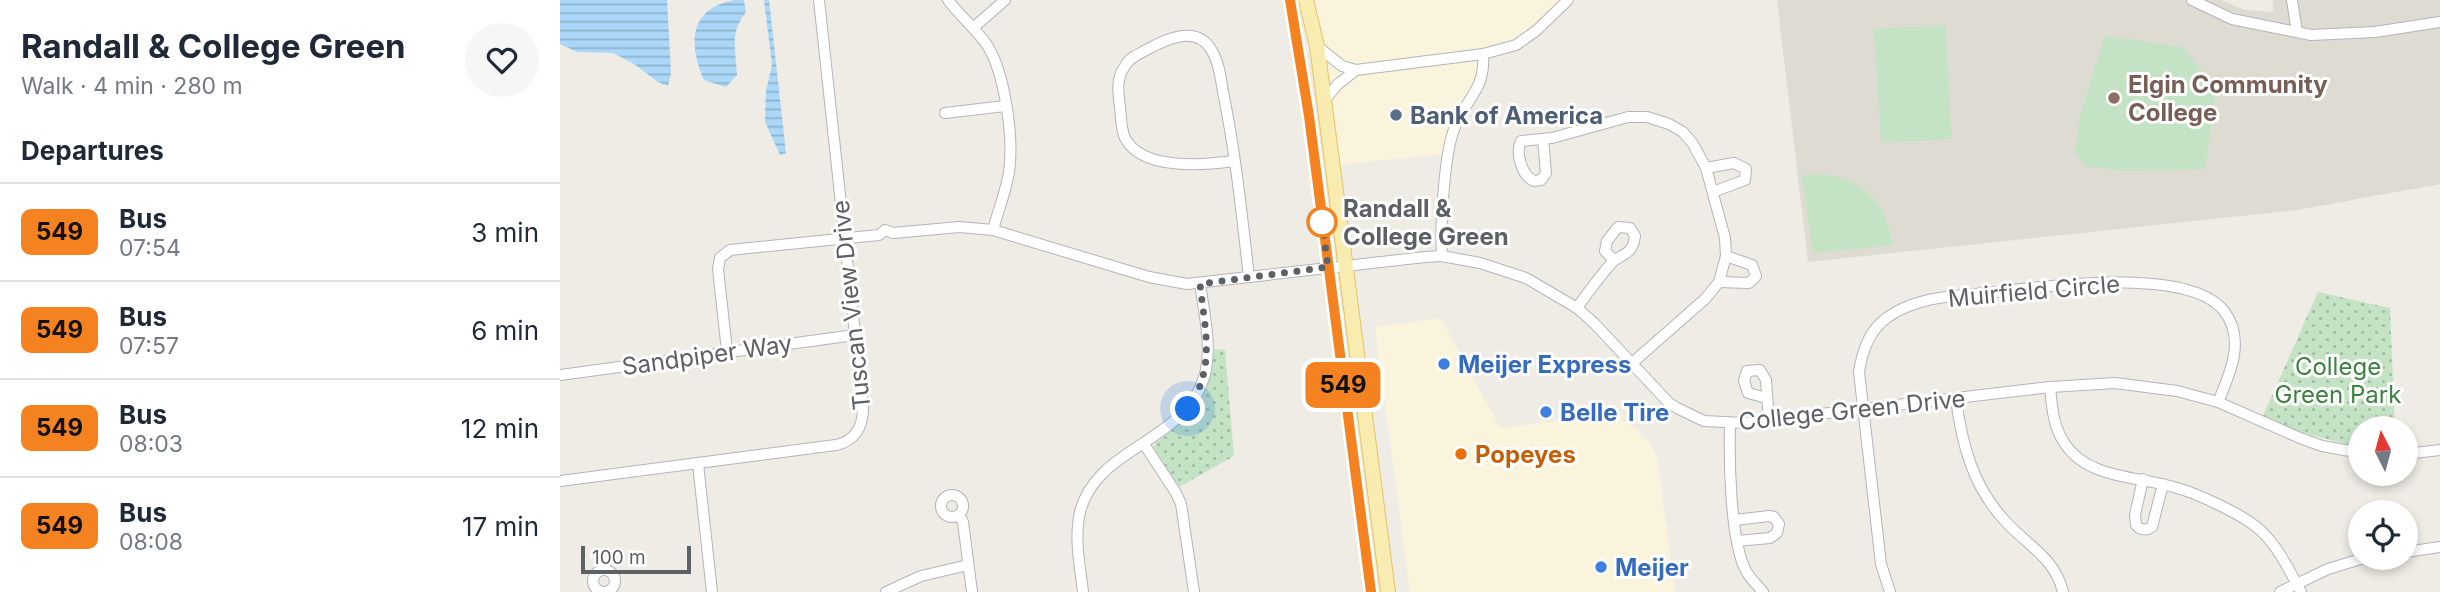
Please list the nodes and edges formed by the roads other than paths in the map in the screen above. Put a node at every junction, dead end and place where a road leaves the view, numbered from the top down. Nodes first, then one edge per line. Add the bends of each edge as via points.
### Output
1 (819, 0) edge
2 (948, 0) edge
3 (1005, 0) edge
4 (1290, 0) edge
5 (1306, 0) edge
6 (1568, 0) edge
7 (2192, 0) edge
8 (2292, 0) edge
9 (2440, 22) edge
10 (973, 28) junction
11 (2297, 32) junction
12 (1317, 46) junction
13 (1483, 54) junction
14 (1356, 71) junction
15 (1324, 101) junction
16 (1005, 106) junction
17 (945, 113) dead end
18 (1543, 139) junction
19 (1234, 161) junction
20 (1706, 168) junction
21 (1713, 192) junction
22 (993, 230) junction
23 (845, 238) junction
24 (1442, 256) junction
25 (1726, 256) junction
26 (1614, 260) dead end
27 (1346, 265) junction
28 (1328, 267) junction
29 (1249, 277) junction
30 (1719, 282) junction
31 (1200, 284) junction
32 (1577, 308) junction
33 (855, 335) junction
34 (727, 351) junction
35 (1631, 364) junction
36 (560, 375) edge
37 (2050, 387) junction
38 (1767, 398) dead end
39 (1956, 399) junction
40 (2218, 402) junction
41 (1863, 410) junction
42 (1769, 421) junction
43 (1730, 424) junction
44 (1144, 444) junction
45 (2440, 450) edge
46 (2348, 451) edge
47 (2418, 453) edge
48 (698, 464) junction
49 (2143, 479) junction
50 (560, 481) edge
51 (2163, 484) junction
52 (959, 515) dead end
53 (1735, 520) junction
54 (1737, 541) junction
55 (2440, 547) edge
56 (2418, 550) edge
57 (2348, 563) edge
58 (968, 565) junction
59 (2298, 588) edge
60 (712, 592) edge
61 (886, 592) edge
62 (972, 592) edge
63 (1083, 592) edge
64 (1194, 592) edge
65 (1371, 592) edge
66 (1388, 592) edge
67 (1763, 592) edge
68 (1890, 592) edge
69 (2063, 592) edge
70 (2280, 592) edge

1 - 23 street, Tuscan View Drive
2 - 10 street
3 - 10 street
4 - 28 main road
5 - 12 main road
6 - 13 street via 1516,45
7 - 11 street via 2232,19
8 - 11 street
9 - 11 street via 2375,32
10 - 16 street via 998,68
12 - 14 street
12 - 15 main road
13 - 14 street
13 - 24 street via 1480,84 1453,132
14 - 15 street
15 - 27 main road
16 - 17 street
16 - 22 street via 1009,172
18 - 18 street via 1546,173 1541,180 1531,180 1519,153 1521,141
18 - 20 street via 1628,117 1647,117 1683,132
19 - 19 street via 1179,165 1132,147 1123,133 1118,86 1128,61 1170,38 1192,36 1205,42 1216,60
19 - 29 street
20 - 21 street
20 - 21 street via 1734,163 1746,169 1745,180
21 - 25 street
22 - 23 street, College Green Drive via 885,230
22 - 31 street, College Green Drive via 1150,277
23 - 33 street, Tuscan View Drive
23 - 34 street, College Green Drive via 722,254 718,269
24 - 27 street, College Green Drive
24 - 32 street, College Green Drive via 1526,278
25 - 30 street
25 - 30 street via 1752,265 1756,276 1749,283
26 - 32 street
27 - 28 street, College Green Drive
27 - 66 main road
28 - 29 street, College Green Drive
28 - 65 main road
29 - 31 street, College Green Drive
30 - 35 street via 1706,299
31 - 44 street via 1207,355 1201,387 1179,419
32 - 35 street, College Green Drive
33 - 34 street, Sandpiper Way
33 - 48 street, Tuscan View Drive via 863,417 849,440
34 - 36 street, Sandpiper Way
35 - 43 street, College Green Drive via 1677,408 1704,421
37 - 39 street, College Green Drive
37 - 40 street, College Green Drive via 2115,383
37 - 49 street via 2057,428 2076,457 2104,472
38 - 42 street
39 - 41 street, College Green Drive
39 - 69 street via 1963,444 1976,479 2008,526 2050,563
40 - 41 street, Muirfield Circle via 2235,351 2233,328 2221,307 2199,293 2100,282 1935,299 1903,307 1881,322 1868,342 1860,372
40 - 46 street, College Green Drive via 2322,446
41 - 42 street, College Green Drive
41 - 68 street, Muirfield Circle via 1881,564
42 - 43 street, College Green Drive
43 - 53 street
44 - 63 street via 1103,473 1083,505 1078,537
44 - 64 street via 1181,504
45 - 47 street
48 - 50 street, Tuscan View Drive
48 - 60 street
49 - 51 street
49 - 51 street via 2135,515 2136,525 2145,530 2152,527
51 - 59 street via 2250,522 2269,539
52 - 58 street
53 - 54 street
53 - 54 street via 1769,516 1779,524 1770,538
54 - 67 street via 1746,570
55 - 56 street
57 - 59 street via 2328,569
58 - 61 street via 921,576
58 - 62 street
59 - 70 street

